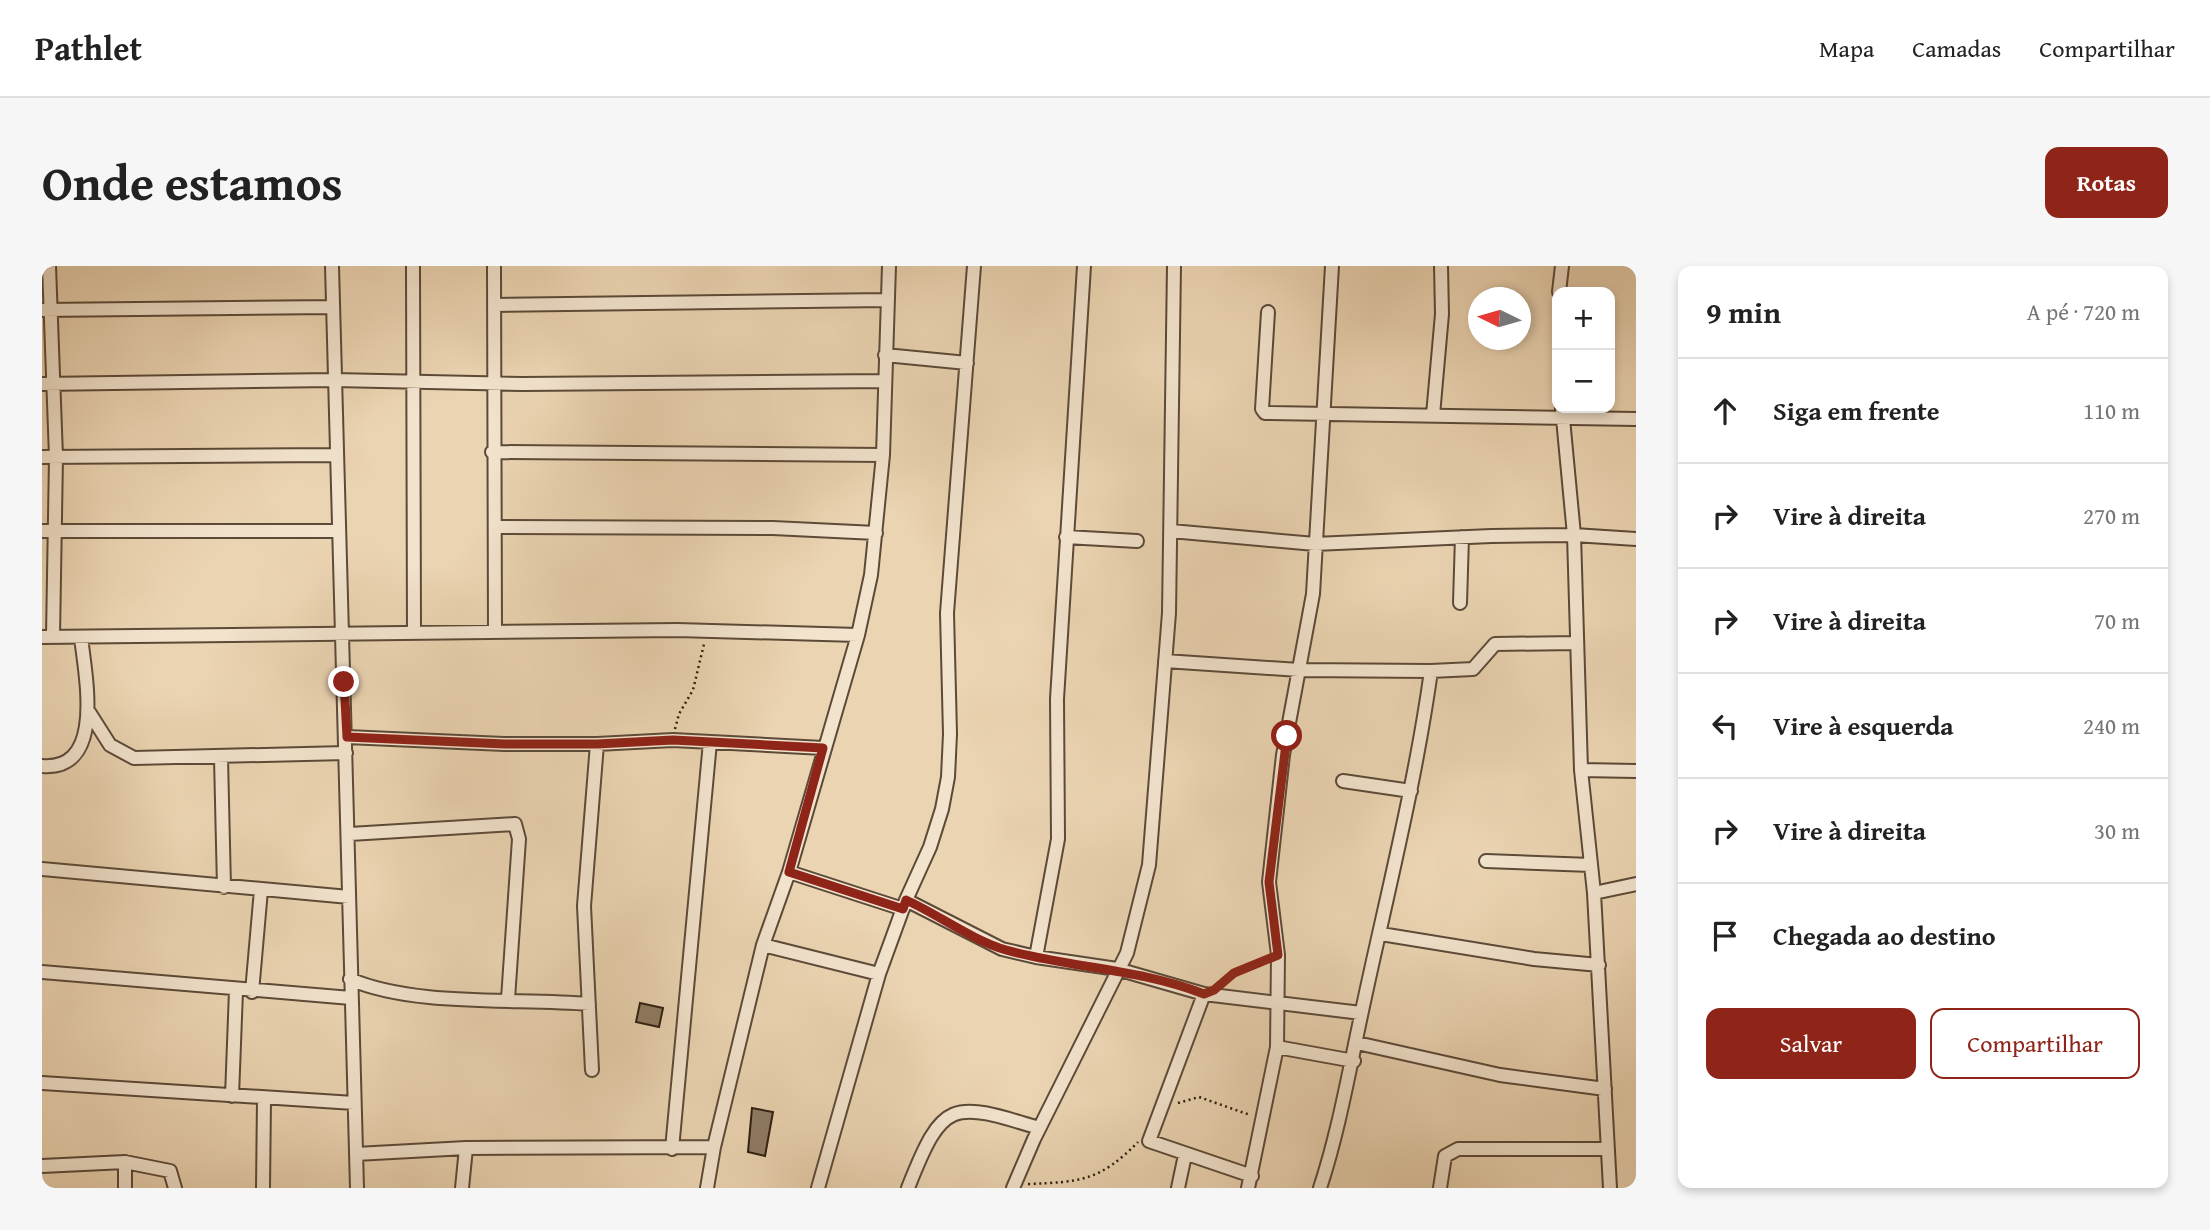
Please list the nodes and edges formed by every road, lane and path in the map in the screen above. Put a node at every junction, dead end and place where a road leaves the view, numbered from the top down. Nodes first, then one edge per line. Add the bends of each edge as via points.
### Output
1 (49, 266) edge
2 (332, 266) edge
3 (413, 266) edge
4 (494, 266) edge
5 (889, 266) edge
6 (974, 266) edge
7 (1084, 266) edge
8 (1174, 266) edge
9 (1332, 266) edge
10 (1441, 266) edge
11 (1562, 266) edge
12 (1560, 287) edge
13 (887, 300) junction
14 (494, 306) junction
15 (332, 307) junction
16 (47, 310) edge
17 (1268, 312) dead end
18 (886, 355) junction
19 (967, 363) junction
20 (334, 380) junction
21 (885, 381) junction
22 (412, 382) junction
23 (494, 383) junction
24 (47, 384) edge
25 (1552, 412) edge
26 (1562, 413) edge
27 (1573, 413) edge
28 (1321, 415) junction
29 (1433, 415) junction
30 (1636, 419) edge
31 (492, 452) junction
32 (336, 455) junction
33 (883, 455) junction
34 (42, 457) edge
35 (56, 457) junction
36 (495, 527) junction
37 (42, 531) edge
38 (56, 531) junction
39 (338, 531) junction
40 (1171, 531) junction
41 (876, 533) junction
42 (1574, 535) junction
43 (1066, 537) junction
44 (1462, 537) junction
45 (1636, 539) edge
46 (1137, 541) dead end
47 (1315, 544) junction
48 (1460, 603) dead end
49 (705, 630) junction
50 (342, 632) junction
51 (414, 632) junction
52 (495, 632) junction
53 (858, 635) junction
54 (48, 637) edge
55 (81, 637) junction
56 (1576, 643) junction
57 (1165, 661) junction
58 (1299, 670) junction
59 (1431, 671) junction
60 (89, 712) junction
61 (347, 737) junction
62 (673, 740) junction
63 (710, 741) junction
64 (597, 744) junction
65 (823, 748) junction
66 (346, 752) junction
67 (222, 758) junction
68 (42, 766) edge
69 (1581, 770) junction
70 (1636, 771) edge
71 (1343, 781) dead end
72 (1411, 791) junction
73 (350, 834) junction
74 (1486, 861) dead end
75 (1591, 864) junction
76 (42, 869) edge
77 (789, 872) junction
78 (1636, 884) edge
79 (224, 887) junction
80 (261, 890) junction
81 (1594, 893) junction
82 (349, 897) junction
83 (905, 904) junction
84 (1381, 934) junction
85 (764, 945) junction
86 (1278, 955) junction
87 (1037, 957) junction
88 (1599, 965) junction
89 (1117, 969) junction
90 (42, 972) edge
91 (879, 974) junction
92 (351, 979) junction
93 (236, 991) junction
94 (252, 992) junction
95 (1204, 994) junction
96 (351, 998) junction
97 (508, 999) junction
98 (1280, 1001) junction
99 (589, 1004) junction
100 (1361, 1013) junction
101 (1357, 1043) junction
102 (1277, 1047) junction
103 (1354, 1061) junction
104 (592, 1070) dead end
105 (42, 1083) edge
106 (1605, 1089) junction
107 (232, 1096) junction
108 (264, 1099) junction
109 (355, 1103) junction
110 (1039, 1128) junction
111 (714, 1147) junction
112 (466, 1148) junction
113 (672, 1149) junction
114 (1608, 1149) junction
115 (356, 1154) junction
116 (1185, 1155) junction
117 (125, 1162) junction
118 (42, 1166) edge
119 (1250, 1182) edge
120 (125, 1188) edge
121 (175, 1188) edge
122 (263, 1188) edge
123 (357, 1188) edge
124 (462, 1188) edge
125 (707, 1188) edge
126 (818, 1188) edge
127 (908, 1188) edge
128 (1013, 1188) edge
129 (1178, 1188) edge
130 (1320, 1188) edge
131 (1440, 1188) edge
132 (1610, 1188) edge

1 - 16 street
2 - 15 street
3 - 22 street
4 - 14 street
5 - 13 street
6 - 19 street
7 - 43 street
8 - 40 street
9 - 28 street
10 - 29 street via 1442,314
11 - 12 street
13 - 14 street
13 - 18 street
14 - 23 street
15 - 16 street
15 - 20 street
16 - 24 street
17 - 28 street via 1262,411
18 - 19 street
18 - 21 street
19 - 83 street via 947,613 948,777 930,847
20 - 22 street
20 - 24 street
20 - 32 street
21 - 23 street
21 - 33 street
22 - 23 street
22 - 51 street
23 - 31 street
24 - 35 street
25 - 29 street
26 - 42 street
27 - 30 street
28 - 29 street
28 - 47 street
31 - 33 street
31 - 36 street
32 - 35 street
32 - 39 street
33 - 41 street
34 - 35 street
35 - 38 street
36 - 41 street
36 - 52 street
37 - 38 street
38 - 39 street
38 - 54 street
39 - 50 street
40 - 47 street
40 - 57 street
41 - 53 street
42 - 44 street
42 - 45 street
42 - 56 street
43 - 46 street
43 - 87 street via 1057,699 1058,839
44 - 47 street
44 - 48 street
47 - 58 street via 1310,614
49 - 52 street
49 - 53 street
49 - 62 path via 698,675 679,714
50 - 51 street
50 - 55 street
50 - 61 street
51 - 52 street
53 - 65 street
54 - 55 street
55 - 60 street
56 - 59 street via 1496,644 1473,669
56 - 69 street
57 - 58 street
57 - 89 street via 1149,865 1136,924
58 - 59 street
58 - 86 street via 1283,755 1269,882
59 - 72 street
60 - 67 street via 110,745 134,758
60 - 68 street via 82,739 69,761
61 - 64 street
61 - 66 street
62 - 63 street
62 - 64 street
63 - 65 street
63 - 113 street
64 - 99 street via 584,906
65 - 77 street
66 - 67 street
66 - 73 street
67 - 79 street
69 - 70 street
69 - 75 street
71 - 72 street
72 - 84 street
73 - 82 street
73 - 97 street via 515,824 519,839
74 - 75 street
75 - 81 street
76 - 79 street
77 - 83 street
77 - 85 street
78 - 81 street
79 - 80 street
80 - 82 street
80 - 94 street
81 - 88 street
82 - 92 street
83 - 87 street via 1002,948
83 - 91 street
84 - 88 street
84 - 100 street
85 - 91 street
85 - 111 street
86 - 95 path via 1234,973
86 - 98 street
87 - 89 street
88 - 106 street
89 - 95 street
89 - 110 street
90 - 93 street
91 - 126 street
92 - 96 street
92 - 97 street via 406,995
93 - 94 street
93 - 107 street
94 - 96 street
95 - 98 street
95 - 116 street via 1149,1138
96 - 109 street
97 - 99 street
98 - 100 street
98 - 102 street
99 - 104 street
100 - 101 street
101 - 103 street
101 - 106 street via 1500,1074
102 - 103 street
102 - 119 street
103 - 130 street
105 - 107 street
106 - 114 street
107 - 108 street
108 - 109 street
108 - 122 street
109 - 115 street
110 - 127 street via 989,1112 962,1110 950,1115 922,1152
110 - 128 street
111 - 113 street
111 - 125 street
112 - 113 street
112 - 115 street
112 - 124 street
114 - 131 street via 1458,1149 1445,1156
114 - 132 street
115 - 123 street
116 - 119 street
116 - 129 street
117 - 118 street
117 - 120 street
117 - 121 street via 170,1171

